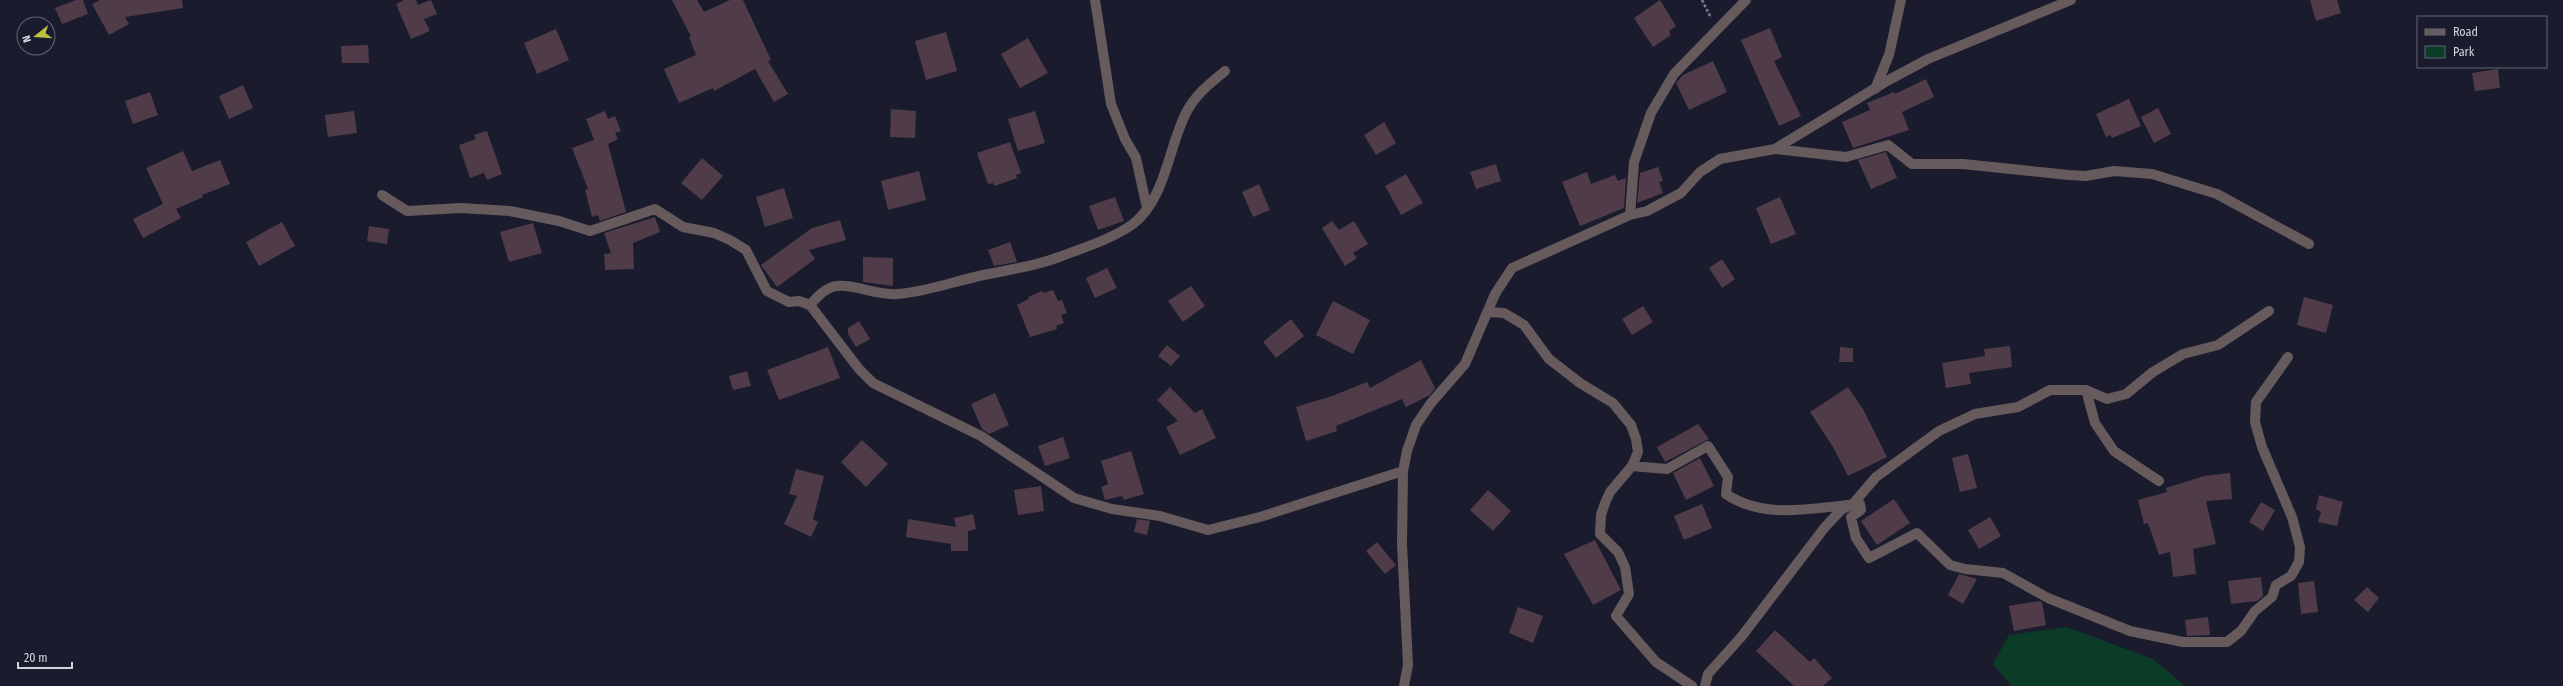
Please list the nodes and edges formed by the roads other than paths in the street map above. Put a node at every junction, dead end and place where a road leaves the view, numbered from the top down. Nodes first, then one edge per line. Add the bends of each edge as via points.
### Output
1 (1095, 0) edge
2 (1746, 0) edge
3 (1901, 0) edge
4 (2071, 0) edge
5 (1225, 72) dead end
6 (1875, 89) junction
7 (1776, 148) junction
8 (382, 194) dead end
9 (1147, 208) junction
10 (1630, 216) junction
11 (2309, 244) dead end
12 (810, 305) junction
13 (2269, 311) dead end
14 (1488, 312) junction
15 (2288, 357) dead end
16 (2086, 390) junction
17 (1632, 466) junction
18 (1403, 471) junction
19 (2159, 481) dead end
20 (1852, 505) junction
21 (1404, 686) edge
22 (1692, 686) edge
23 (1705, 686) edge

1 - 9 street via 1111,104 1136,158
2 - 10 street via 1674,74 1651,113 1634,162
3 - 6 street via 1889,55
4 - 6 street via 1928,59
5 - 9 street via 1197,96 1185,114 1160,185
6 - 7 street
7 - 10 street via 1720,160 1700,172 1681,193 1648,211
7 - 11 street via 1846,158 1888,145 1912,164 1970,164 2086,176 2114,171 2152,174 2217,194
8 - 12 street via 407,211 461,208 510,211 559,221 590,231 655,209 684,227 714,233 730,240 746,250 768,291 789,302 799,301
9 - 12 street via 1134,223 1119,233 1057,258 912,292 877,294 853,287 836,286 821,294
10 - 14 street via 1512,268 1495,294
12 - 18 street via 859,369 873,383 981,436 1074,498 1112,509 1160,516 1208,530 1260,517
13 - 16 street via 2218,345 2183,354 2153,372 2126,394 2107,399
14 - 17 street via 1504,313 1524,325 1550,359 1623,412 1636,439 1638,452
14 - 18 street via 1465,364 1431,402 1416,425
15 - 20 street via 2256,402 2255,422 2262,447 2292,517 2300,547 2299,562 2291,576 2276,585 2272,597 2255,611 2241,631 2227,642 2183,642 2130,631 2048,598 2003,573 1950,565 1917,533 1869,558 1856,538 1851,517 1861,510 1860,504
16 - 19 street via 2095,423 2114,451
16 - 20 street via 2050,390 2018,407 1975,414 1939,431 1876,478
17 - 20 street via 1667,469 1708,446 1728,477 1726,494 1740,504 1769,511
17 - 22 street via 1610,492 1601,515 1600,534 1618,552 1625,567 1629,594 1616,616 1656,662
18 - 21 street via 1402,544 1408,665
20 - 23 street via 1842,509 1825,527 1742,636 1708,674

